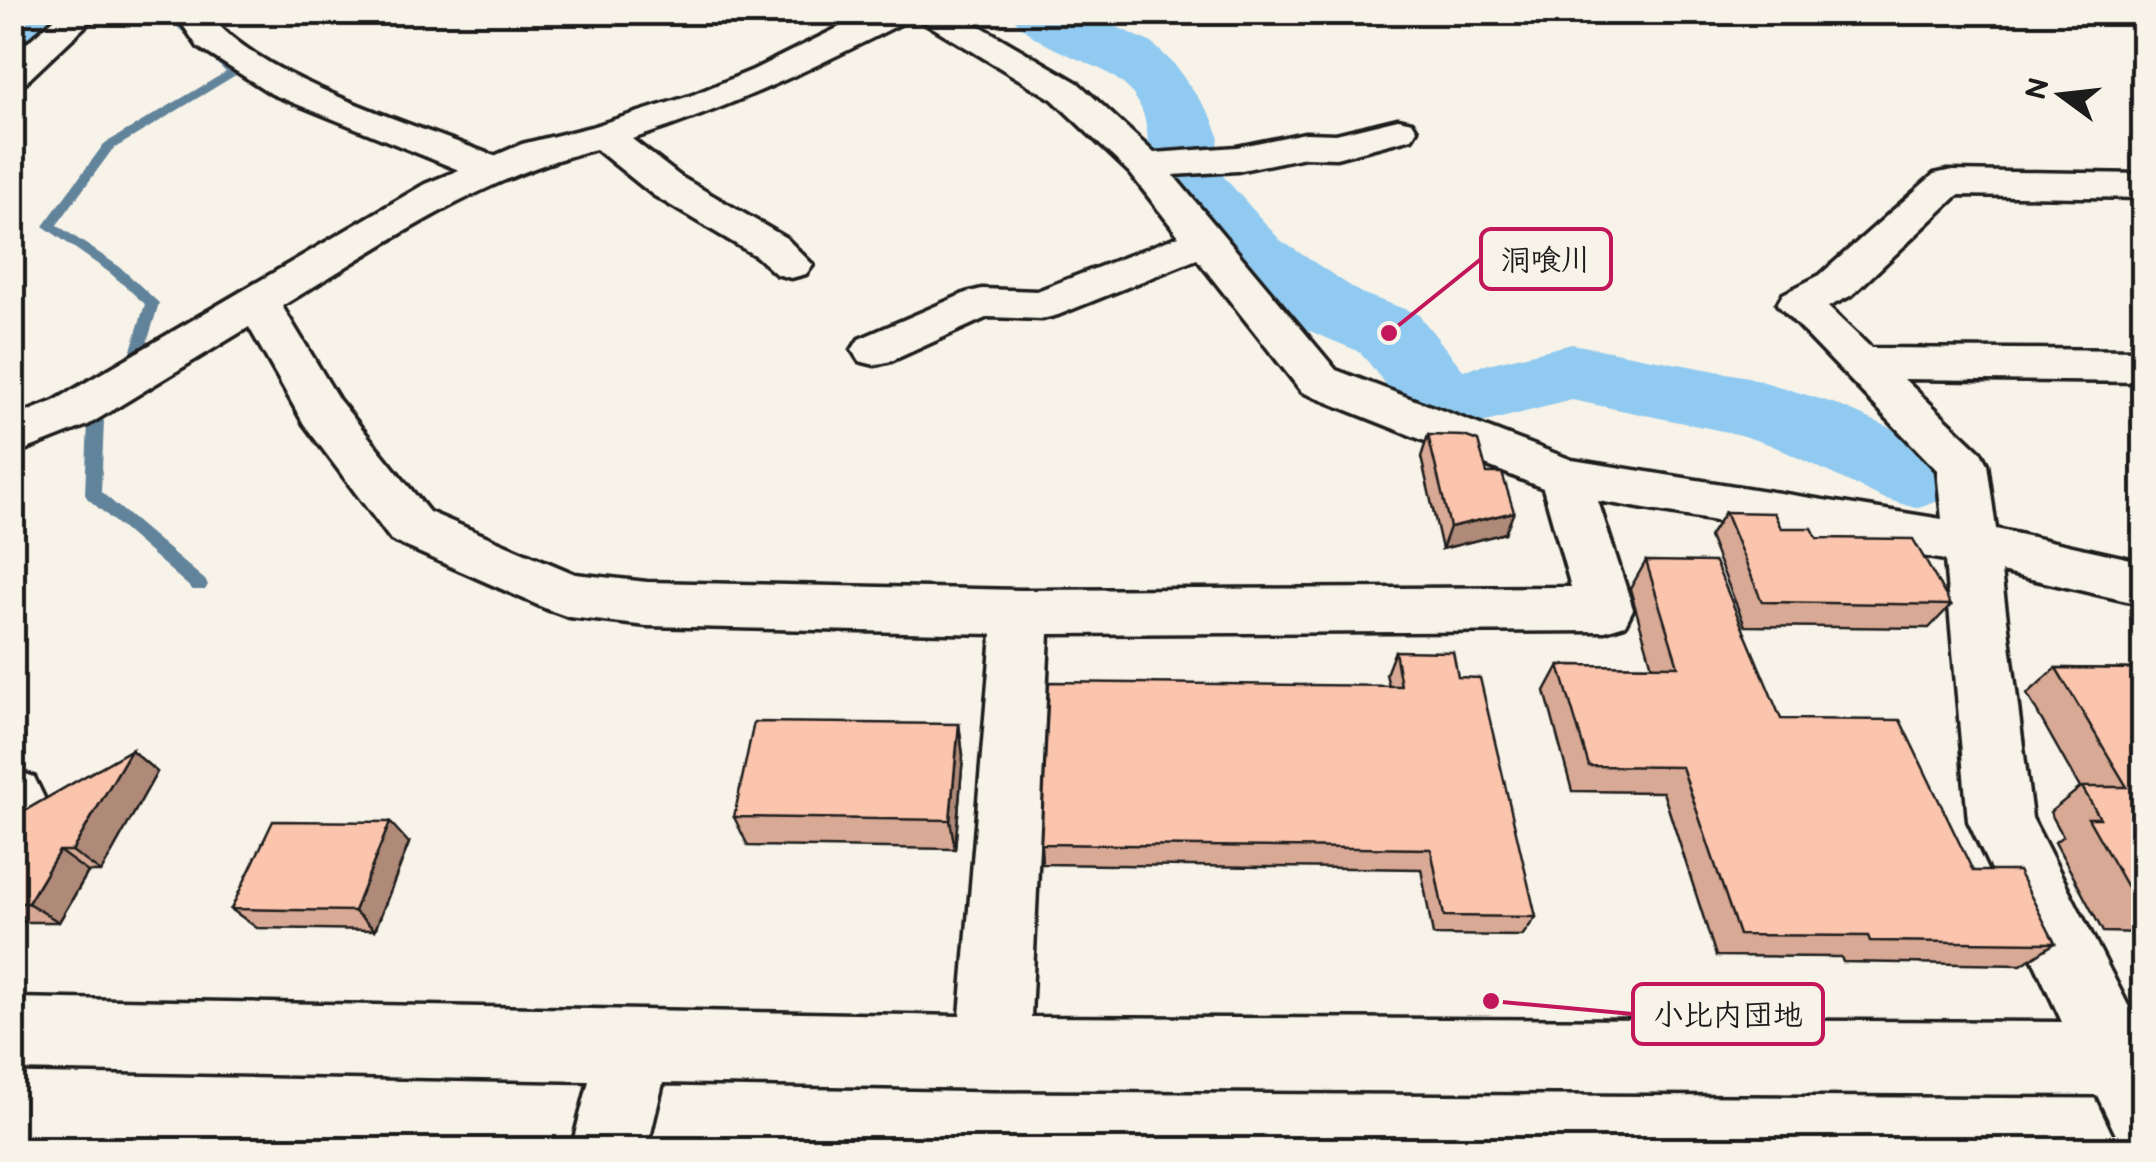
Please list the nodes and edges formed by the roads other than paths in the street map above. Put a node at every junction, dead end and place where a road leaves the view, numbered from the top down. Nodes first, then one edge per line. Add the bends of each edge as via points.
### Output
1 (82, 12) edge
2 (191, 12) edge
3 (898, 12) edge
4 (930, 12) edge
5 (12, 75) edge
6 (1398, 130) dead end
7 (603, 136) junction
8 (1166, 163) junction
9 (492, 169) junction
10 (2144, 186) edge
11 (1203, 241) junction
12 (792, 265) dead end
13 (257, 301) junction
14 (874, 350) dead end
15 (1858, 363) junction
16 (2144, 366) edge
17 (12, 438) edge
18 (1565, 477) junction
19 (1970, 544) junction
20 (2144, 584) edge
21 (1022, 612) junction
22 (12, 1034) edge
23 (635, 1046) junction
24 (993, 1053) junction
25 (2134, 1077) edge
26 (609, 1150) edge

1 - 5 street
2 - 9 street via 210,40 285,86
3 - 7 street via 766,78
4 - 8 street via 1065,91
6 - 8 street via 1336,146
7 - 9 street
7 - 12 street via 667,186
8 - 11 street
9 - 13 street via 439,193
10 - 15 street via 1948,183 1836,286 1799,304
11 - 14 street via 1042,305 982,303
11 - 18 street via 1319,382
13 - 17 street via 71,413
13 - 21 street via 321,412 410,526 569,596 647,604
15 - 16 street
15 - 19 street via 1962,464
18 - 19 street
18 - 21 street via 1605,609
19 - 20 street
19 - 25 street via 2000,821
21 - 24 street
22 - 23 street
23 - 24 street
23 - 26 street
24 - 25 street

